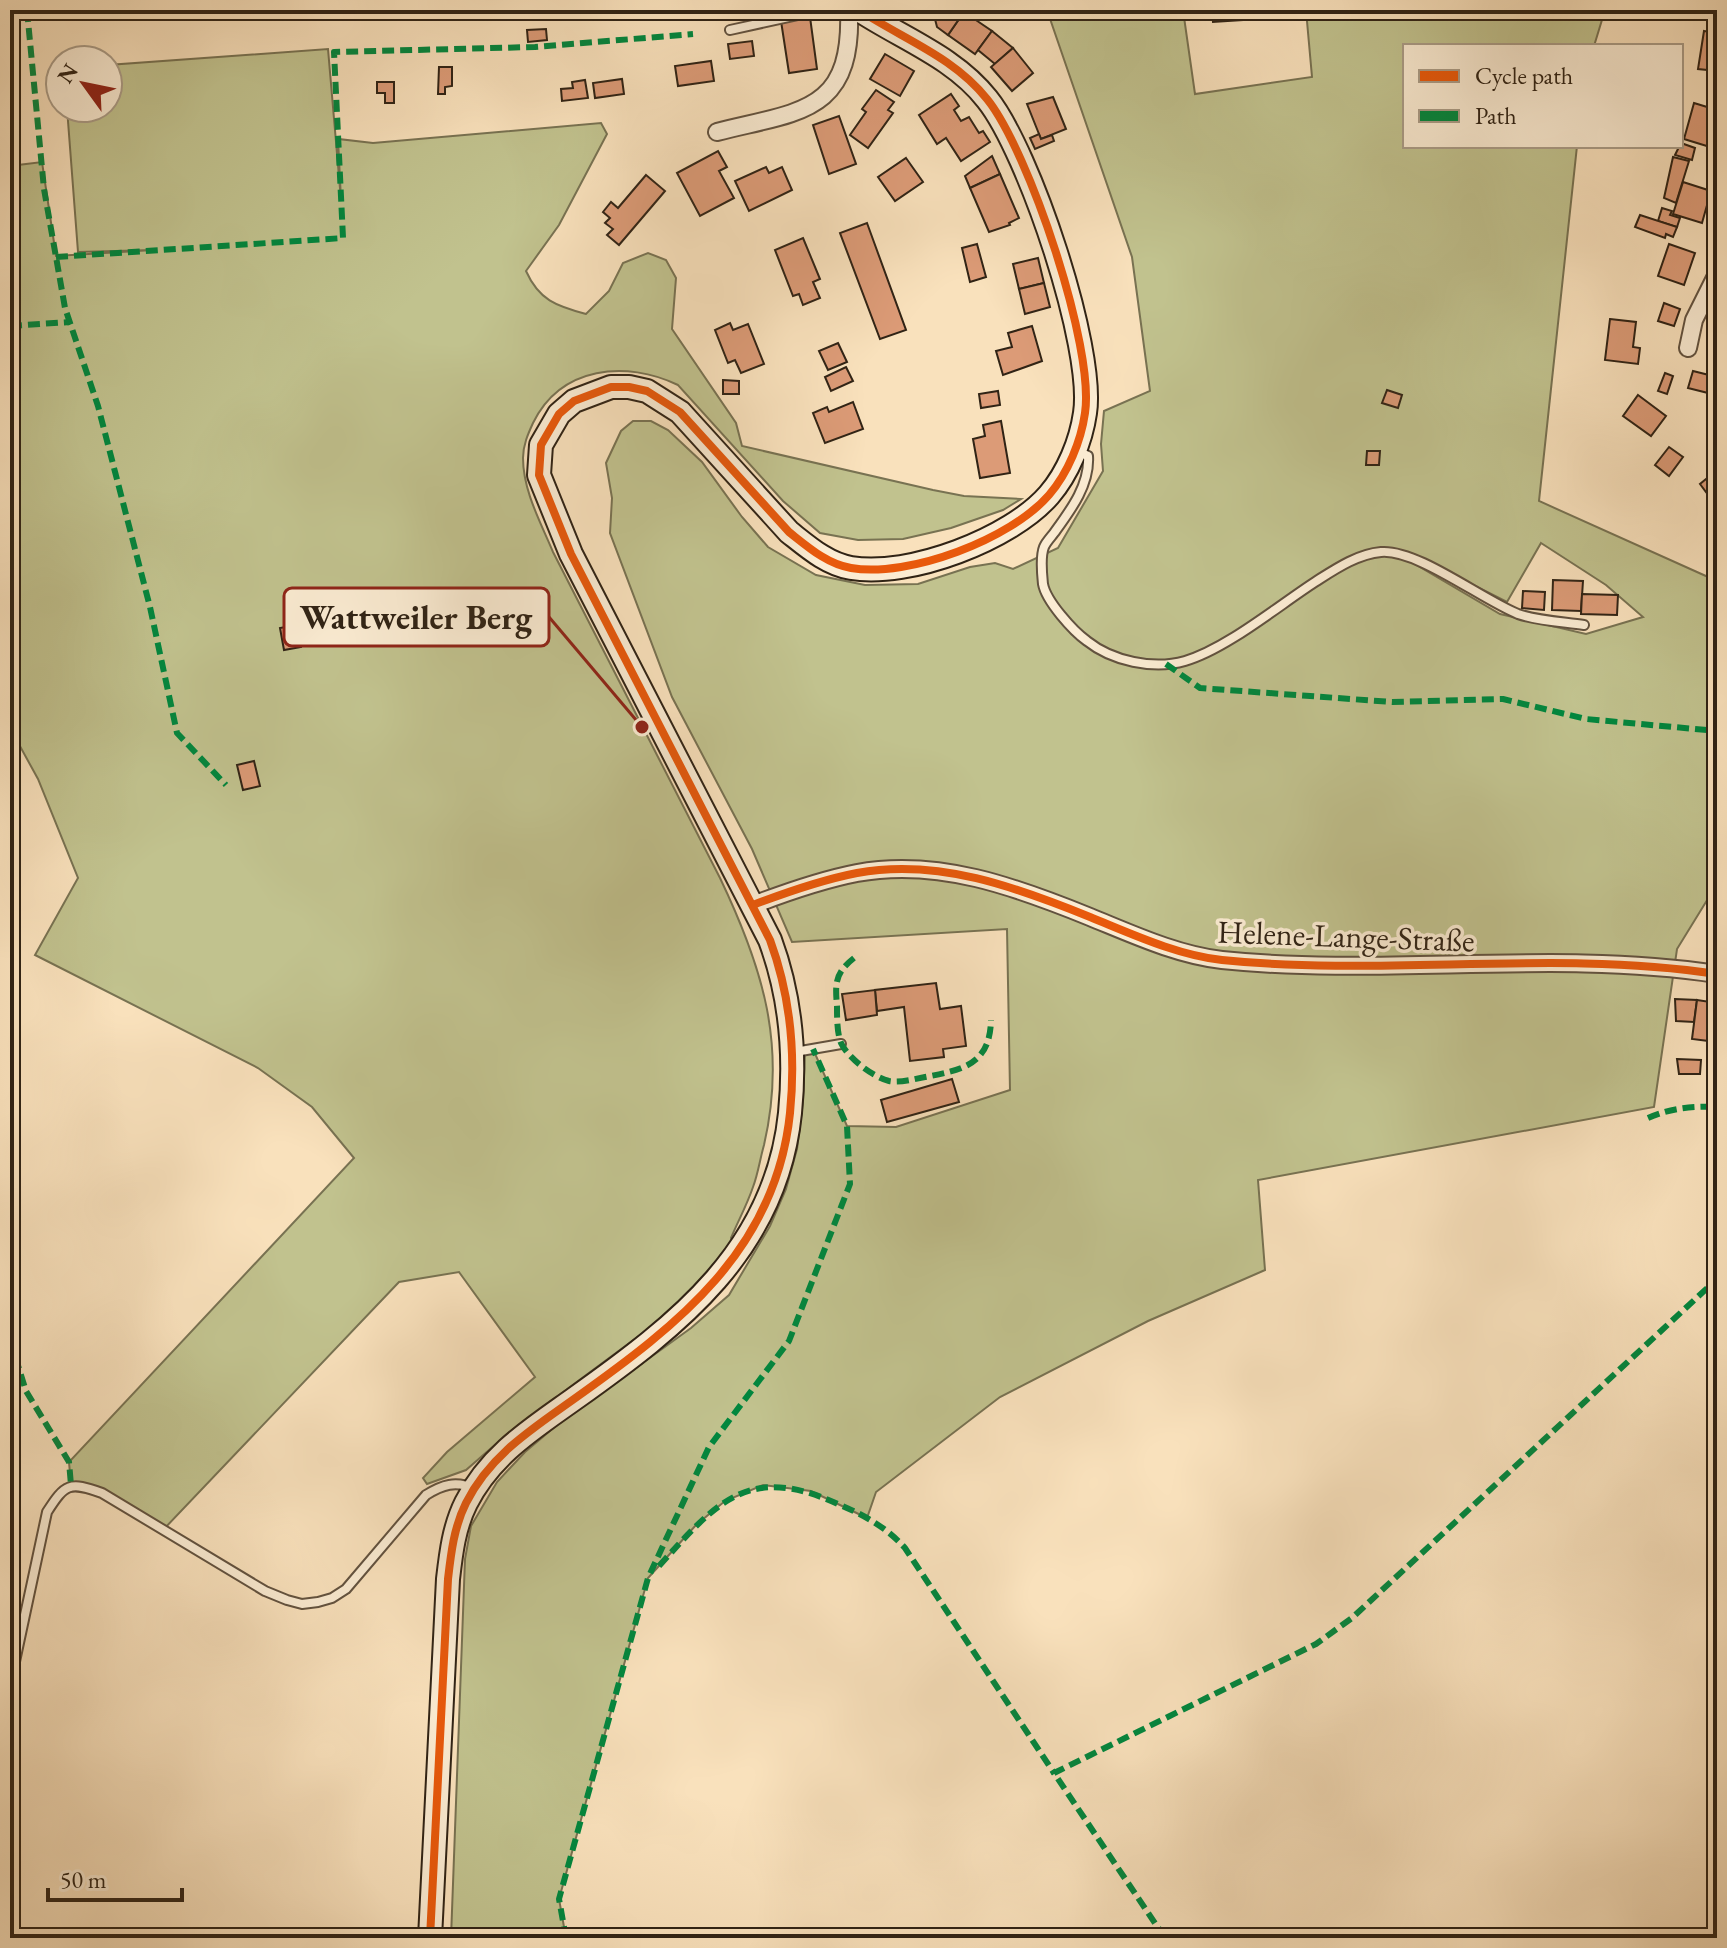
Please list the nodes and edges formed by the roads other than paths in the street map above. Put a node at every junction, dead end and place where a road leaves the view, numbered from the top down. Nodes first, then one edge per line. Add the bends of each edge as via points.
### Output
1 (821, 10) edge
2 (849, 10) edge
3 (859, 10) edge
4 (730, 30) dead end
5 (717, 132) dead end
6 (1717, 274) edge
7 (1688, 348) dead end
8 (1075, 450) junction
9 (1584, 625) dead end
10 (753, 905) junction
11 (1717, 974) edge
12 (841, 1044) dead end
13 (794, 1052) junction
14 (474, 1489) junction
15 (10, 1685) edge
16 (430, 1938) edge

1 - 4 lane
2 - 5 street via 848,54 830,92 802,110
3 - 8 street via 967,77 1015,145 1052,239 1085,372 1086,410
6 - 7 street via 1694,320
8 - 9 lane via 1088,456 1089,466 1069,511 1043,548 1043,587 1079,636 1119,658 1166,664 1187,660 1329,573 1380,552 1403,554 1522,615
8 - 10 street via 1050,494 1013,524 912,567 850,568 827,560 789,532 693,425 647,391 611,387 574,401 559,414 538,459 552,513
10 - 11 street, Helene-Lange-Straße via 857,873 941,870 1007,886 1156,943 1219,960 1612,965
10 - 13 street via 780,968
12 - 13 lane
13 - 14 street via 782,1160 740,1250 686,1311 506,1449
14 - 15 lane via 454,1483 439,1486 346,1589 332,1598 302,1604 265,1591 102,1493 71,1485 60,1491 47,1512
14 - 16 street via 452,1544 448,1579

